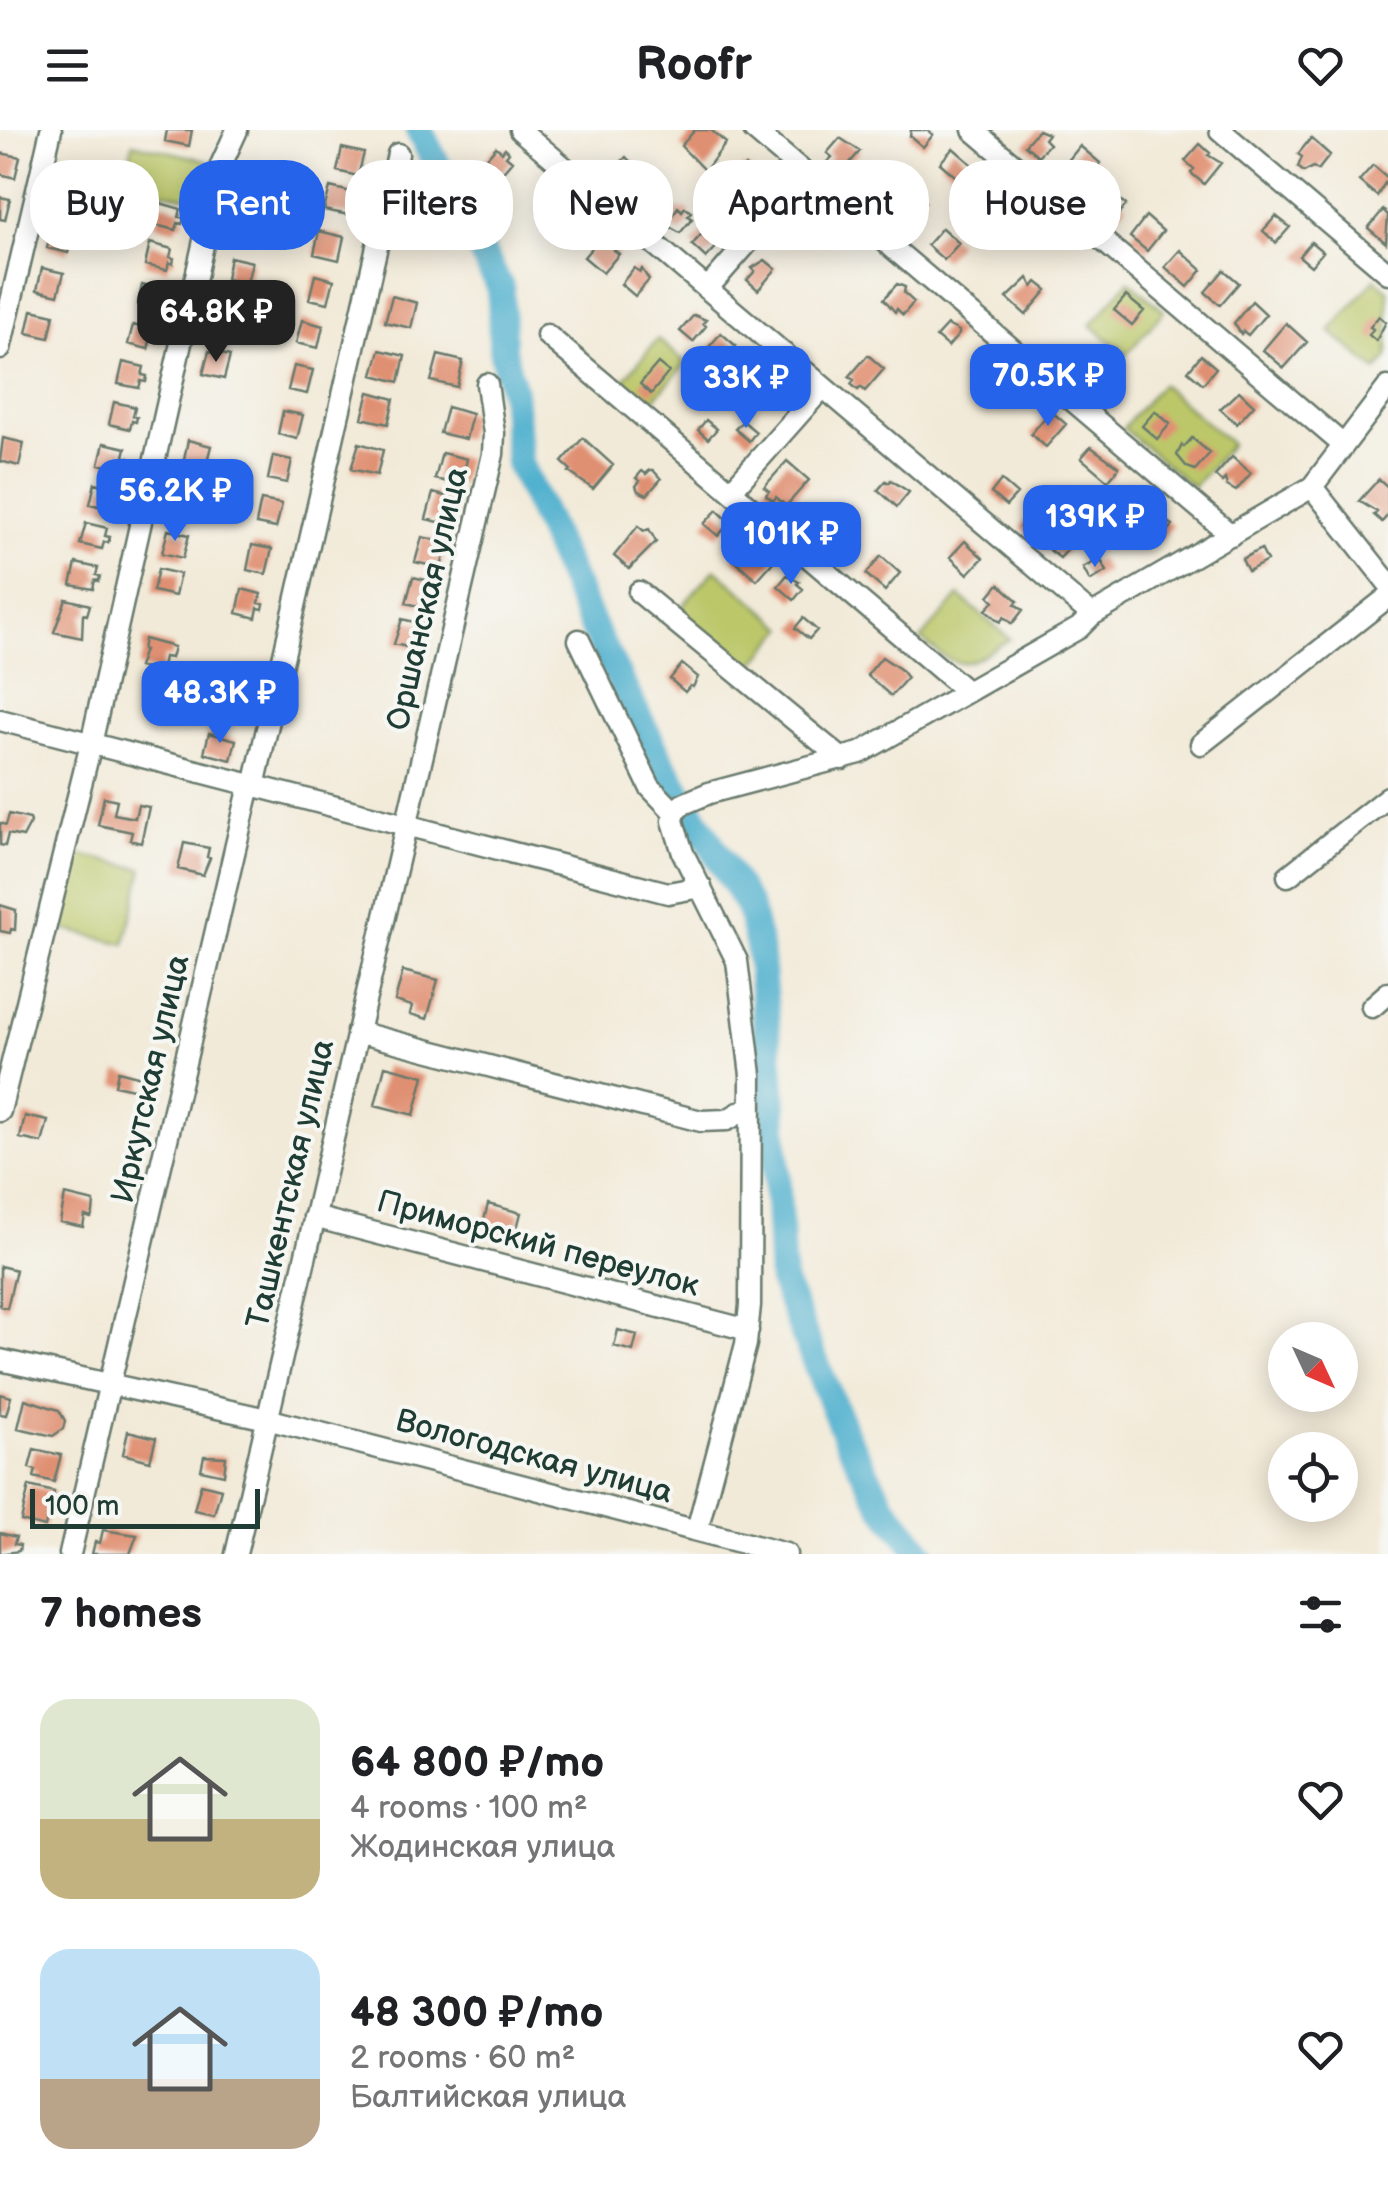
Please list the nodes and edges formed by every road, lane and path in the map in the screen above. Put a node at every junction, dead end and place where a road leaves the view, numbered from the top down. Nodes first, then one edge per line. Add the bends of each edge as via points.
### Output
1 (51, 130) edge
2 (237, 130) edge
3 (520, 130) edge
4 (973, 130) edge
5 (1220, 130) edge
6 (758, 131) edge
7 (398, 154) dead end
8 (790, 160) edge
9 (741, 250) edge
10 (895, 250) edge
11 (1388, 273) edge
12 (707, 289) junction
13 (547, 335) dead end
14 (0, 349) edge
15 (487, 384) dead end
16 (1388, 386) edge
17 (823, 387) junction
18 (1342, 444) junction
19 (1312, 486) junction
20 (731, 492) junction
21 (1231, 535) junction
22 (1388, 583) edge
23 (640, 592) dead end
24 (1388, 596) edge
25 (1092, 615) junction
26 (579, 640) dead end
27 (966, 690) junction
28 (0, 720) edge
29 (91, 744) junction
30 (1201, 744) dead end
31 (842, 759) junction
32 (252, 785) junction
33 (1388, 797) edge
34 (684, 805) junction
35 (404, 827) junction
36 (1288, 876) dead end
37 (701, 887) junction
38 (356, 1032) junction
39 (751, 1106) junction
40 (0, 1111) edge
41 (314, 1217) junction
42 (748, 1330) junction
43 (0, 1360) edge
44 (111, 1386) junction
45 (267, 1419) junction
46 (697, 1530) junction
47 (70, 1554) edge
48 (236, 1554) edge
49 (786, 1554) edge

1 - 14 street
2 - 29 street via 221,165
3 - 12 street
4 - 18 street
5 - 11 street
6 - 8 street
7 - 32 street, Иркутская улица
9 - 12 street
10 - 21 street
12 - 17 street
13 - 20 street
15 - 35 street, Оршанская улица via 494,454
16 - 18 street
17 - 20 street
17 - 25 street
18 - 19 street
19 - 21 street
19 - 22 street
20 - 27 street
21 - 25 street
23 - 31 street
24 - 30 street
25 - 27 street
26 - 34 street via 650,787
27 - 31 street
28 - 29 street
29 - 32 street
29 - 40 street
31 - 34 street
32 - 35 street
32 - 44 street, Иркутская улица
33 - 36 street
34 - 37 street via 676,834
35 - 37 street via 668,893
35 - 38 street, Ташкентская улица
37 - 39 street via 742,976
38 - 39 street via 701,1122 727,1120
38 - 41 street, Ташкентская улица
39 - 42 street
41 - 42 street, Приморский переулок
41 - 45 street, Ташкентская улица
42 - 46 street
43 - 44 street, Вологодская улица
44 - 45 street, Вологодская улица
44 - 47 street, Иркутская улица
45 - 46 street, Вологодская улица
45 - 48 street, Ташкентская улица
46 - 49 street, Вологодская улица

